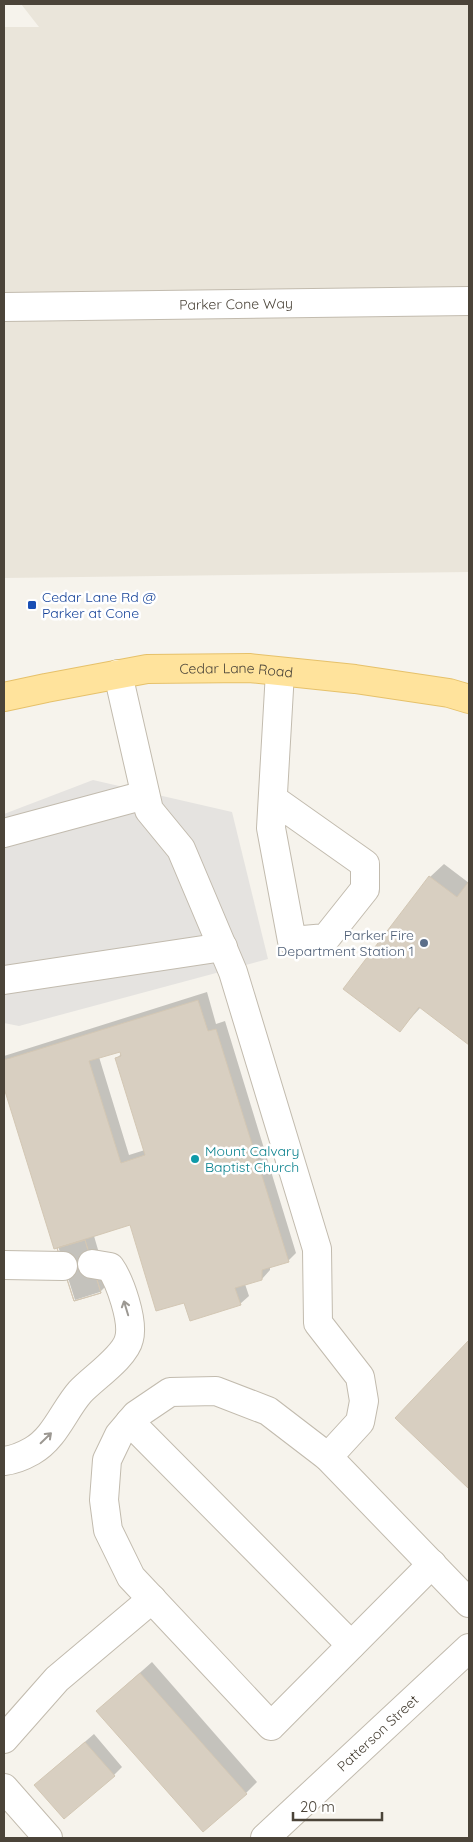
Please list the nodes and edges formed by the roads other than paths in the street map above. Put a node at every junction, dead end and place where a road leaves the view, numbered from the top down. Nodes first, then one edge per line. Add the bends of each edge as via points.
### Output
1 (469, 301) edge
2 (4, 307) edge
3 (280, 672) junction
4 (118, 674) junction
5 (4, 697) edge
6 (469, 699) edge
7 (146, 795) junction
8 (272, 799) junction
9 (4, 833) edge
10 (223, 947) junction
11 (4, 980) edge
12 (92, 1264) dead end
13 (4, 1265) edge
14 (63, 1266) dead end
15 (130, 1422) junction
16 (328, 1458) junction
17 (4, 1461) edge
18 (432, 1564) junction
19 (152, 1599) junction
20 (469, 1602) edge
21 (351, 1645) junction
22 (469, 1648) edge
23 (4, 1740) edge
24 (4, 1788) edge
25 (48, 1838) edge
26 (265, 1838) edge

1 - 2 street, Parker Cone Way
3 - 4 main road, Cedar Lane Road via 249,668 147,670
3 - 6 main road, Cedar Lane Road via 355,679
3 - 8 street
4 - 5 main road, Cedar Lane Road
4 - 7 street
7 - 9 street
7 - 10 street via 149,810 181,849
8 - 8 street via 271,828 292,940 326,938 365,889 365,864
10 - 11 street
10 - 16 street via 317,1249 318,1323 360,1377 364,1402 360,1422
17 -> 12 street via 33,1450 52,1433 80,1392 117,1358 129,1341 131,1326 115,1274 110,1267
13 - 14 street
15 - 16 street via 170,1392 216,1391 268,1411
15 - 19 street via 119,1435 107,1460 104,1500 108,1530 131,1577
15 - 21 street
16 - 18 street
18 - 20 street
18 - 21 street
19 - 21 street via 271,1726
19 - 23 street via 57,1680
22 - 26 street, Patterson Street
24 - 25 street

